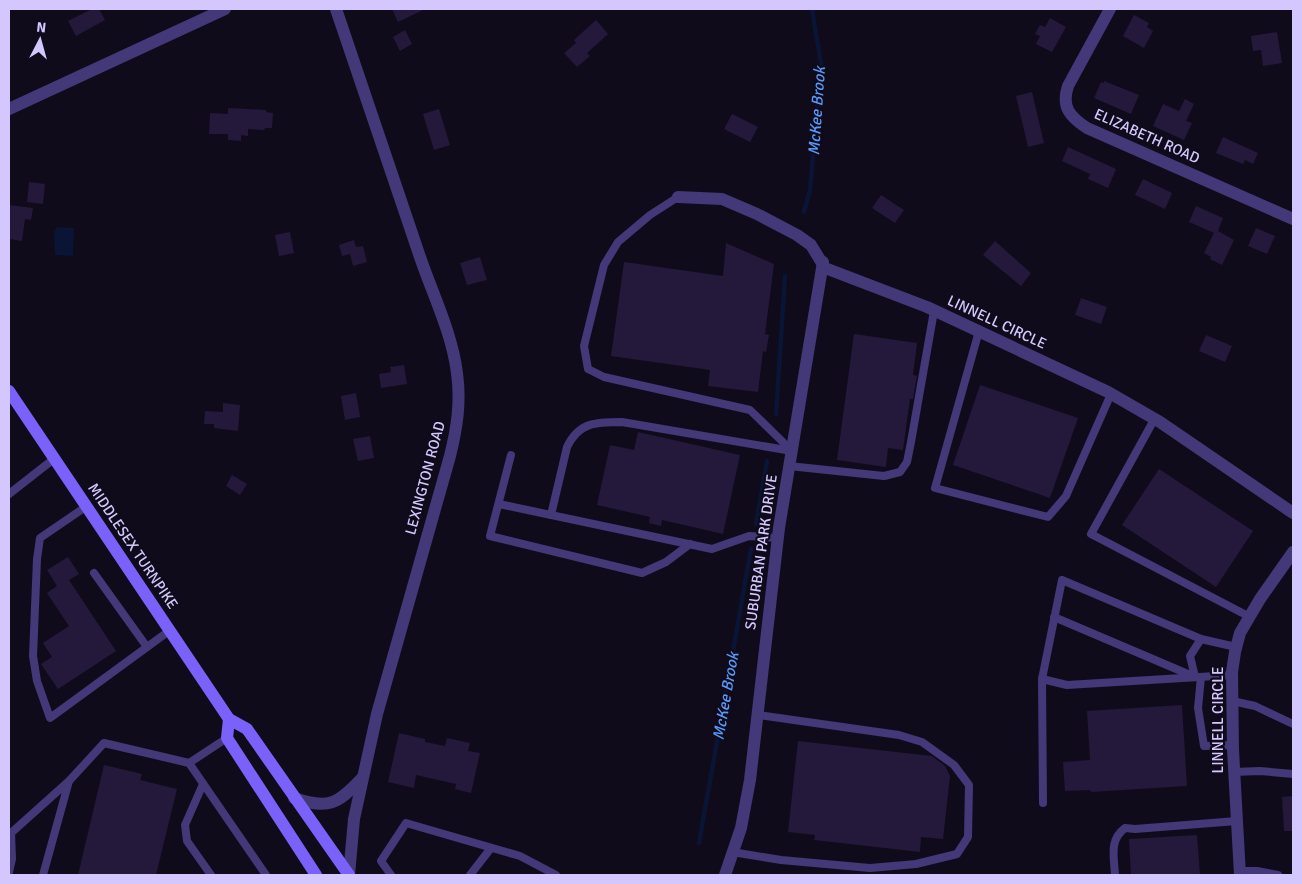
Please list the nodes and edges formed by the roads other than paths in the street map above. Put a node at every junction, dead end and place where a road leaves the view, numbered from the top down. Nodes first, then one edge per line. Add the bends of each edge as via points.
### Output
1 (225, 9) edge
2 (336, 9) edge
3 (1110, 9) edge
4 (9, 108) edge
5 (678, 197) joint
6 (1293, 219) edge
7 (822, 262) junction
8 (934, 310) junction
9 (979, 331) junction
10 (9, 391) edge
11 (1111, 394) junction
12 (1154, 418) junction
13 (792, 451) junction
14 (511, 455) dead end
15 (55, 458) junction
16 (789, 466) junction
17 (9, 494) edge
18 (499, 504) junction
19 (87, 506) junction
20 (1293, 513) edge
21 (551, 515) junction
22 (778, 538) junction
23 (690, 544) junction
24 (1293, 552) edge
25 (94, 573) dead end
26 (1054, 617) junction
27 (1250, 617) junction
28 (169, 631) junction
29 (1200, 639) junction
30 (147, 647) junction
31 (1236, 647) junction
32 (1232, 675) junction
33 (1198, 677) junction
34 (1042, 679) junction
35 (1232, 701) junction
36 (758, 714) junction
37 (229, 719) junction
38 (1293, 724) edge
39 (227, 738) junction
40 (1233, 744) junction
41 (189, 763) junction
42 (1234, 772) junction
43 (1293, 774) edge
44 (363, 776) junction
45 (69, 782) junction
46 (203, 784) junction
47 (294, 798) junction
48 (1043, 803) dead end
49 (1237, 821) junction
50 (10, 833) edge
51 (491, 848) junction
52 (732, 852) junction
53 (9, 872) edge
54 (1240, 873) edge
55 (43, 875) edge
56 (211, 875) edge
57 (266, 875) edge
58 (316, 875) edge
59 (349, 875) edge
60 (391, 875) edge
61 (470, 875) edge
62 (556, 875) edge
63 (726, 875) edge
64 (1116, 875) edge
65 (1278, 875) edge

1 - 4 street
2 - 44 street, LEXINGTON ROAD via 448,336 457,372 459,400 455,438 377,714
3 - 6 street, ELIZABETH ROAD via 1068,86 1066,104 1069,113 1087,128
5 - 7 street, LINNELL CIRCLE via 722,199 757,214 811,245
5 - 13 lane via 618,242 604,265 584,346 588,369 604,377 750,410
7 - 8 street, LINNELL CIRCLE via 825,268 836,273
7 - 13 street, SUBURBAN PARK DRIVE
8 - 9 street, LINNELL CIRCLE
8 - 16 lane via 910,449 900,472 884,476
9 - 11 street, LINNELL CIRCLE
9 - 11 lane via 935,488 1048,517 1066,496
10 - 15 main road, MIDDLESEX TURNPIKE
11 - 12 street, LINNELL CIRCLE
12 - 20 street, LINNELL CIRCLE
12 - 27 lane via 1090,534
13 - 16 street, SUBURBAN PARK DRIVE
13 - 21 lane via 622,422 593,423 579,429 567,447
14 - 18 lane
15 - 17 lane
15 - 19 main road, MIDDLESEX TURNPIKE
16 - 22 street, SUBURBAN PARK DRIVE
18 - 21 lane
18 - 23 lane via 490,536 642,573 666,562
19 - 28 main road, MIDDLESEX TURNPIKE
19 - 30 lane via 40,538 33,656 37,681 50,718
21 - 23 lane
22 - 23 lane via 749,536 712,549
22 - 36 street, SUBURBAN PARK DRIVE
24 - 27 street, LINNELL CIRCLE
25 - 30 lane
26 - 29 lane via 1062,580
26 - 33 lane
26 - 34 lane
27 - 31 street, LINNELL CIRCLE
28 - 30 lane
28 - 37 main road, MIDDLESEX TURNPIKE
29 - 31 lane
29 - 33 lane via 1190,656
31 - 32 street, LINNELL CIRCLE
32 - 33 lane
32 - 35 street, LINNELL CIRCLE
33 - 34 lane via 1067,685
33 - 40 lane via 1198,708 1204,746
34 - 48 lane
35 - 38 lane via 1255,706
35 - 40 street, LINNELL CIRCLE
36 - 52 street, SUBURBAN PARK DRIVE via 741,828
36 - 52 lane via 899,735 922,742 954,765 969,785 968,837 957,854 916,864 870,868
37 - 39 main road
37 - 47 main road, MIDDLESEX TURNPIKE via 247,728
39 - 41 lane
39 - 58 main road
40 - 42 street, LINNELL CIRCLE
41 - 45 lane via 104,743
41 - 46 lane
42 - 43 lane via 1260,770
42 - 49 street, LINNELL CIRCLE
44 - 47 street via 350,792 335,801 321,805
44 - 59 street, LEXINGTON ROAD via 353,827
45 - 50 lane
45 - 55 lane
46 - 56 lane via 185,825 187,840
46 - 57 lane
47 - 59 main road, MIDDLESEX TURNPIKE
49 - 54 street, LINNELL CIRCLE
49 - 64 lane via 1124,828 1117,834 1114,846
50 - 53 lane via 12,859
51 - 60 lane via 406,823 382,861
51 - 61 lane
51 - 62 lane via 520,856
52 - 63 street, SUBURBAN PARK DRIVE
54 - 65 lane via 1257,871

